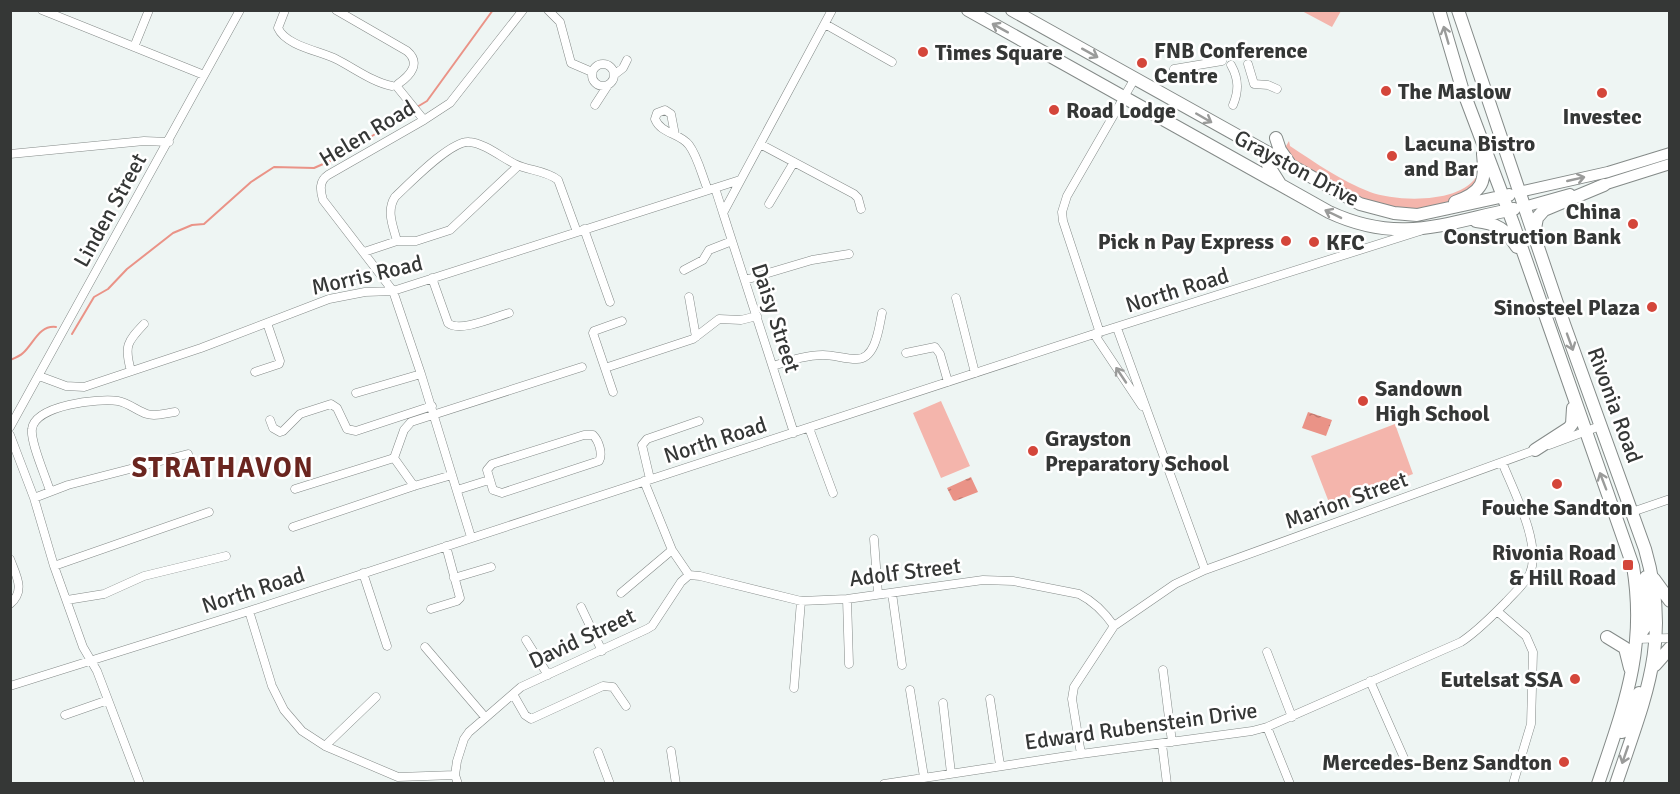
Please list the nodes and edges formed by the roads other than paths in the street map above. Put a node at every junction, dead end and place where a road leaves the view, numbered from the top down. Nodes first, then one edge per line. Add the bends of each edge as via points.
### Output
1 (42, 10) edge
2 (149, 10) edge
3 (240, 10) edge
4 (285, 10) edge
5 (336, 10) edge
6 (523, 10) edge
7 (548, 10) edge
8 (832, 10) edge
9 (968, 10) edge
10 (1012, 10) edge
11 (1439, 10) edge
12 (1458, 10) edge
13 (825, 24) junction
14 (134, 47) junction
15 (627, 60) dead end
16 (1222, 61) dead end
17 (892, 62) dead end
18 (1248, 64) dead end
19 (1231, 65) dead end
20 (1174, 69) dead end
21 (592, 72) junction
22 (204, 75) junction
23 (614, 75) junction
24 (1136, 78) junction
25 (608, 85) junction
26 (396, 86) junction
27 (1277, 89) dead end
28 (1124, 97) junction
29 (595, 105) dead end
30 (1233, 105) dead end
31 (421, 117) junction
32 (675, 135) dead end
33 (1276, 138) dead end
34 (168, 142) junction
35 (1483, 142) junction
36 (760, 144) junction
37 (1267, 153) junction
38 (1670, 153) edge
39 (10, 154) edge
40 (794, 162) junction
41 (1670, 164) edge
42 (518, 165) junction
43 (1296, 170) junction
44 (740, 180) junction
45 (1281, 185) junction
46 (1604, 185) junction
47 (711, 189) junction
48 (1519, 192) junction
49 (1503, 197) junction
50 (769, 204) dead end
51 (1524, 207) junction
52 (861, 209) dead end
53 (1508, 210) junction
54 (723, 213) junction
55 (1418, 215) junction
56 (1456, 222) junction
57 (1430, 228) junction
58 (581, 231) junction
59 (1534, 235) junction
60 (397, 241) junction
61 (732, 242) junction
62 (364, 252) junction
63 (849, 254) dead end
64 (1526, 260) junction
65 (684, 270) dead end
66 (432, 278) junction
67 (745, 280) junction
68 (393, 291) junction
69 (689, 297) dead end
70 (956, 298) dead end
71 (610, 302) dead end
72 (509, 313) dead end
73 (882, 314) dead end
74 (757, 316) junction
75 (622, 321) dead end
76 (267, 323) junction
77 (144, 324) dead end
78 (1117, 328) junction
79 (1097, 333) junction
80 (696, 337) junction
81 (906, 354) dead end
82 (773, 366) junction
83 (582, 367) dead end
84 (605, 368) junction
85 (131, 371) junction
86 (255, 372) dead end
87 (422, 374) junction
88 (975, 374) junction
89 (39, 376) junction
90 (948, 382) junction
91 (613, 392) dead end
92 (356, 393) dead end
93 (1574, 400) junction
94 (432, 406) junction
95 (175, 412) dead end
96 (1148, 415) junction
97 (434, 416) junction
98 (270, 420) dead end
99 (699, 421) dead end
100 (1600, 426) junction
101 (10, 427) edge
102 (809, 428) junction
103 (1585, 432) junction
104 (794, 433) junction
105 (10, 435) edge
106 (1535, 450) junction
107 (188, 454) dead end
108 (394, 458) junction
109 (1502, 462) junction
110 (453, 475) junction
111 (489, 480) junction
112 (647, 480) junction
113 (414, 486) junction
114 (295, 489) dead end
115 (457, 490) junction
116 (50, 491) junction
117 (833, 493) dead end
118 (34, 498) junction
119 (1670, 499) edge
120 (209, 512) dead end
121 (1632, 512) junction
122 (293, 527) dead end
123 (471, 537) junction
124 (874, 539) dead end
125 (446, 546) junction
126 (1645, 549) junction
127 (672, 550) junction
128 (226, 556) dead end
129 (10, 559) edge
130 (54, 566) junction
131 (491, 567) dead end
132 (1205, 570) junction
133 (363, 573) junction
134 (689, 575) junction
135 (454, 578) junction
136 (1653, 578) junction
137 (621, 593) dead end
138 (892, 593) junction
139 (878, 594) junction
140 (847, 599) junction
141 (67, 600) junction
142 (801, 601) junction
143 (1670, 601) edge
144 (10, 604) edge
145 (581, 607) dead end
146 (431, 609) dead end
147 (249, 611) junction
148 (1497, 611) junction
149 (1114, 626) junction
150 (1607, 637) dead end
151 (1663, 638) edge
152 (1637, 639) junction
153 (526, 640) dead end
154 (387, 646) dead end
155 (425, 647) dead end
156 (1670, 648) edge
157 (602, 651) junction
158 (1267, 652) dead end
159 (92, 660) junction
160 (849, 664) dead end
161 (902, 665) dead end
162 (1653, 668) junction
163 (1163, 670) dead end
164 (548, 675) junction
165 (1370, 681) junction
166 (1631, 681) junction
167 (10, 686) edge
168 (794, 688) dead end
169 (910, 690) dead end
170 (513, 694) junction
171 (376, 698) dead end
172 (990, 699) dead end
173 (108, 700) junction
174 (943, 703) dead end
175 (626, 706) dead end
176 (65, 716) dead end
177 (485, 717) junction
178 (1292, 717) junction
179 (1267, 727) junction
180 (1172, 742) junction
181 (1162, 744) junction
182 (325, 746) junction
183 (671, 751) dead end
184 (598, 752) dead end
185 (1081, 754) junction
186 (1608, 756) junction
187 (1404, 758) dead end
188 (1000, 765) junction
189 (951, 773) junction
190 (455, 775) junction
191 (924, 777) junction
192 (140, 783) edge
193 (458, 783) edge
194 (610, 783) edge
195 (675, 783) edge
196 (885, 783) edge
197 (1167, 783) edge
198 (1290, 783) edge
199 (1513, 783) edge
200 (1598, 783) edge
201 (1616, 783) edge

1 - 14 street
2 - 14 street
3 - 22 street, Linden Street
4 - 26 street via 278,28 284,36 378,82
5 - 26 street via 413,57 413,67
6 - 31 street, Helen Road via 450,102
7 - 21 street via 560,22 571,63
8 - 13 street
28 -> 9 main road, Grayston Drive
10 -> 24 main road, Grayston Drive
35 -> 11 main road, Rivonia Road
12 - 48 main road, Rivonia Road
13 - 17 street
13 - 36 street
14 - 22 street
15 - 23 street
16 - 20 street
18 - 27 street via 1254,84
19 - 30 street via 1238,90
21 - 23 street via 604,64
21 - 25 street via 595,83
22 - 34 street, Linden Street
23 - 25 street
24 - 28 street
24 -> 37 main road, Grayston Drive
25 - 29 street
26 - 31 street
28 - 45 main road, Grayston Drive
28 - 79 street via 1067,196 1062,212
31 - 62 street, Helen Road via 323,179 323,200
32 - 47 street, Daisy Street via 690,147
33 - 43 main road
34 - 39 street
34 - 89 street, Linden Street
35 - 49 main road, Rivonia Road
35 - 55 main road via 1484,174 1478,190
36 - 40 street
36 - 44 street
37 - 43 main road, Grayston Drive
37 - 45 main road via 1268,165
48 -> 38 main road, Grayston Drive
40 - 50 street
40 - 52 street via 854,194
41 - 46 main road, Grayston Drive
42 - 58 street via 558,180
42 - 60 street via 450,230 416,241
42 - 60 street via 472,142 456,145 393,201 390,213
43 - 55 main road, Grayston Drive via 1360,204
44 - 47 street, Morris Road
44 - 54 street
57 -> 45 main road, Grayston Drive via 1398,231 1360,225
46 - 51 main road, Grayston Drive
46 - 59 main road via 1544,210
47 - 54 street, Daisy Street
47 - 58 street, Morris Road
48 - 49 main road, Grayston Drive
48 - 51 main road, Rivonia Road
49 - 53 main road, Rivonia Road
49 - 55 main road, Grayston Drive
51 - 53 main road, Grayston Drive
51 - 59 main road, Rivonia Road
53 - 56 main road, Grayston Drive
53 - 64 main road, Rivonia Road
54 - 61 street, Daisy Street
56 - 57 main road, Grayston Drive
56 - 64 main road via 1499,225
57 - 78 street, North Road
58 - 66 street, Morris Road
58 - 71 street
59 -> 100 main road, Rivonia Road
60 - 62 street
61 - 65 street via 710,250 703,260
61 - 67 street, Daisy Street
62 - 68 street, Helen Road
63 - 67 street via 812,260
64 - 93 main road, Rivonia Road
66 - 68 street, Morris Road
66 - 72 street via 452,326
67 - 74 street, Daisy Street
68 - 76 street, Morris Road via 336,297
68 - 87 street, Helen Road
69 - 80 street
70 - 88 street
73 - 82 street via 876,340 864,357 807,356
74 - 80 street via 719,319
74 - 82 street, Daisy Street
75 - 84 street via 594,331
76 - 85 street, Morris Road
76 - 86 street via 280,361
77 - 85 street via 126,351
78 - 79 street, North Road
78 - 96 street
79 - 88 street, North Road
96 -> 79 street
80 - 84 street
81 - 90 street via 935,347
82 - 104 street, Daisy Street
83 - 97 street
84 - 91 street
85 - 89 street, Morris Road via 80,388
87 - 92 street
87 - 94 street, Helen Road
88 - 90 street, North Road
89 - 101 street, Linden Street
90 - 102 street, North Road
93 - 103 main road, Rivonia Road
93 - 106 main road via 1569,428
94 - 97 street, Helen Road
94 - 98 street via 356,431 347,429 338,408 331,404 300,414 280,432
95 - 116 street via 149,415 126,403 106,400 65,406 37,418 32,434
96 - 132 street
97 - 108 street via 407,425
97 - 110 street, Helen Road
99 - 112 street via 647,439 641,449
100 - 103 street, Marion Street
100 - 121 main road, Rivonia Road
102 - 104 street, North Road
102 - 117 street
103 - 106 street, Marion Street
152 -> 103 main road, Rivonia Road via 1633,566
104 - 112 street, North Road
105 - 118 street
106 - 109 street, Marion Street
107 - 116 street
108 - 113 street
108 - 114 street
109 - 132 street, Marion Street
109 - 148 street, Edward Rubenstein Drive via 1529,529 1533,554 1530,573
110 - 113 street
110 - 115 street, Helen Road
111 - 111 street via 487,470 492,464 585,435 596,438 601,454 594,464 502,493 494,490
111 - 115 street
112 - 123 street, North Road
112 - 127 street
113 - 122 street
115 - 123 street, Helen Road
116 - 118 street
118 - 130 street
119 - 121 street
120 - 130 street
121 - 126 main road, Rivonia Road
123 - 125 street, North Road
124 - 139 street
125 - 133 street, North Road
125 - 135 street
126 - 136 main road, Rivonia Road
126 - 152 main road via 1647,624
127 - 134 street
127 - 137 street
128 - 141 street via 144,576 104,594
129 - 144 street via 20,588
130 - 141 street
131 - 135 street
132 - 149 street, Marion Street via 1175,584
133 - 147 street, North Road
133 - 154 street
134 - 142 street, Adolf Street
134 - 157 street, David Street via 652,626
135 - 146 street via 459,600
136 - 143 main road
136 - 151 main road, Rivonia Road
138 - 139 street, Adolf Street
138 - 149 street, Adolf Street via 983,580 1013,580 1079,594
138 - 161 street
139 - 140 street, Adolf Street
140 - 142 street, Adolf Street
140 - 160 street
141 - 159 street via 83,647
142 - 168 street
145 - 157 street
147 - 159 street, North Road
147 - 182 street via 278,700 302,731
148 - 165 street, Edward Rubenstein Drive via 1461,642
148 - 199 street via 1526,636 1533,652 1531,724
149 - 185 street via 1072,694
150 - 166 main road via 1628,653
151 - 152 street
151 - 162 main road, Rivonia Road
151 - 186 main road via 1649,651 1642,685
152 - 166 main road, Rivonia Road
153 - 164 street
155 - 177 street
156 - 162 main road
157 - 164 street, David Street
158 - 178 street
159 - 167 street, North Road
159 - 173 street
162 -> 201 main road, Rivonia Road
163 - 180 street
164 - 170 street, David Street
165 - 178 street, Edward Rubenstein Drive
165 - 187 street
166 - 186 main road, Rivonia Road
169 - 191 street
170 - 175 street via 531,719 608,686 613,687
170 - 177 street, David Street
171 - 182 street
172 - 188 street
173 - 176 street
173 - 192 street
174 - 189 street
177 - 190 street, David Street via 464,739
178 - 179 street, Edward Rubenstein Drive
179 - 180 street, Edward Rubenstein Drive
179 - 198 street
180 - 181 street, Edward Rubenstein Drive
181 - 185 street, Edward Rubenstein Drive
181 - 197 street
182 - 190 street via 398,777
183 - 195 street
184 - 194 street
185 - 188 street, Edward Rubenstein Drive
186 - 200 main road, Rivonia Road
188 - 189 street, Edward Rubenstein Drive
189 - 191 street, Edward Rubenstein Drive
190 - 193 street
191 - 196 street, Edward Rubenstein Drive

